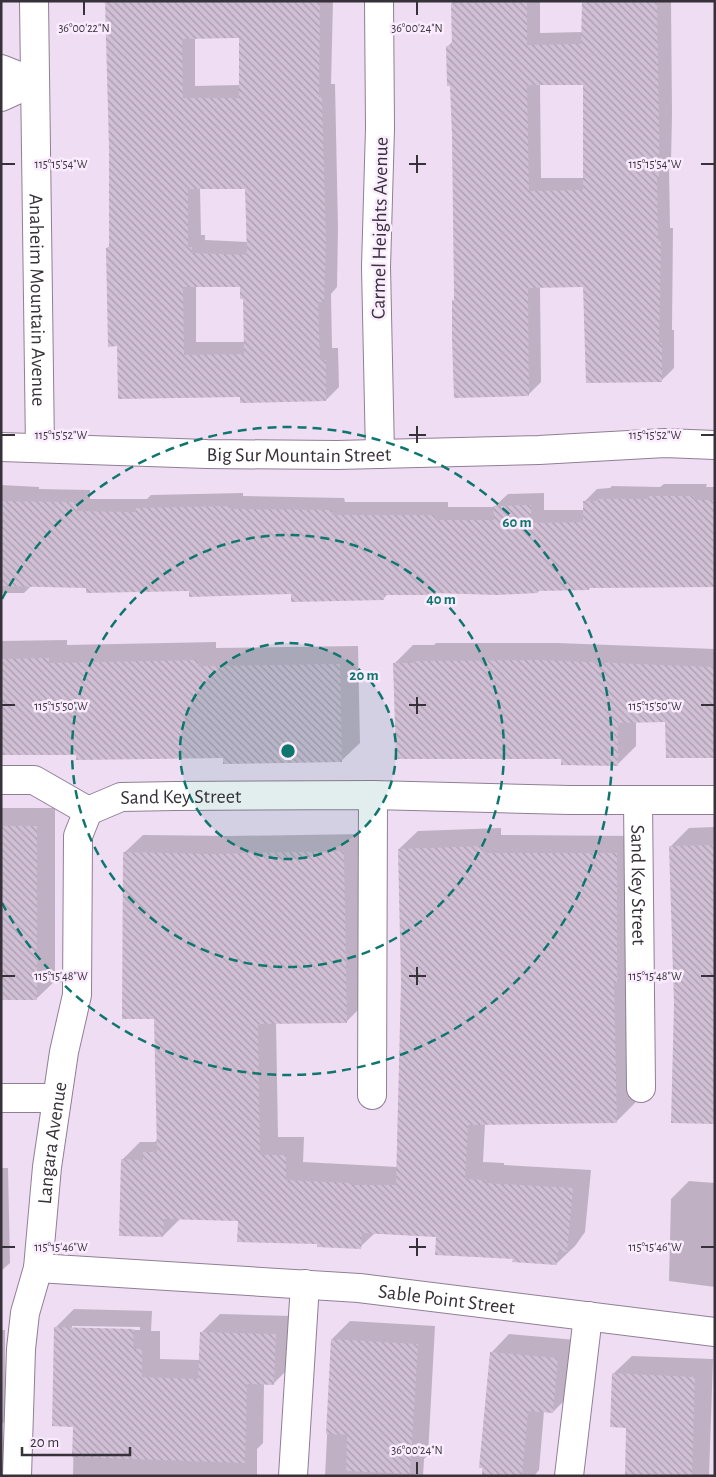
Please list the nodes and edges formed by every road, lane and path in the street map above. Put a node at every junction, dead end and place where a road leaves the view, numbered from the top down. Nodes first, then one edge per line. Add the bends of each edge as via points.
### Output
1 (34, 1) edge
2 (379, 1) edge
3 (1, 69) edge
4 (34, 82) junction
5 (1, 97) edge
6 (715, 445) edge
7 (1, 447) edge
8 (40, 448) junction
9 (380, 454) junction
10 (1, 780) edge
11 (373, 796) junction
12 (715, 800) edge
13 (638, 801) junction
14 (88, 811) junction
15 (641, 1088) dead end
16 (372, 1095) dead end
17 (1, 1098) edge
18 (57, 1098) junction
19 (38, 1268) junction
20 (306, 1284) junction
21 (13, 1313) edge
22 (588, 1316) junction
23 (715, 1332) edge
24 (12, 1469) edge
25 (293, 1476) edge
26 (569, 1476) edge

1 - 4 street, Anaheim Mountain Avenue
2 - 9 street, Carmel Heights Avenue via 376,267
3 - 4 street
4 - 5 street
4 - 8 street, Anaheim Mountain Avenue
6 - 9 street, Big Sur Mountain Street via 665,443
7 - 8 street, Big Sur Mountain Street
8 - 9 street, Big Sur Mountain Street via 207,454
10 - 14 street via 34,780
11 - 13 street, Sand Key Street
11 - 14 street, Sand Key Street via 121,797
11 - 16 street
12 - 13 street, Sand Key Street
13 - 15 street, Sand Key Street
14 - 18 street, Langara Avenue via 78,836 77,995
17 - 18 street
18 - 19 street, Langara Avenue
19 - 20 street, Sable Point Street
19 - 21 street, Langara Avenue
20 - 22 street, Sable Point Street
20 - 25 street
21 - 24 street, Langara Avenue via 21,1349
22 - 23 street, Sable Point Street
22 - 26 street

